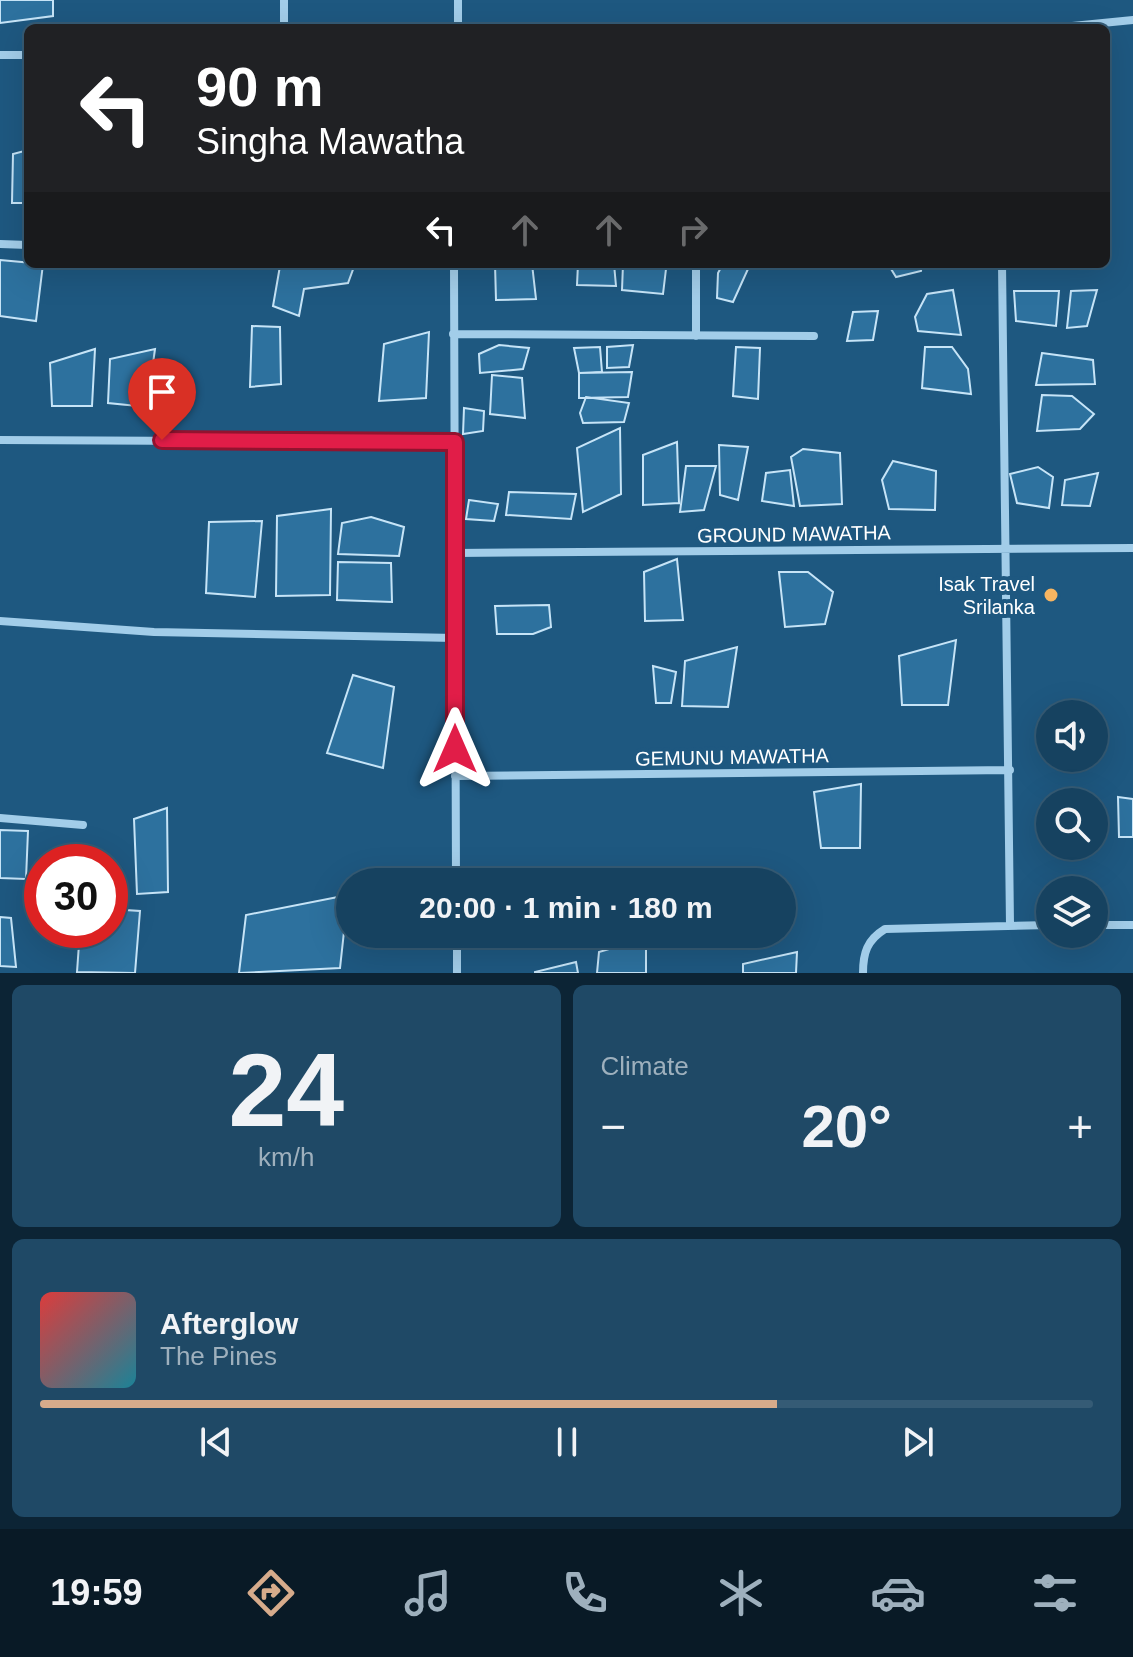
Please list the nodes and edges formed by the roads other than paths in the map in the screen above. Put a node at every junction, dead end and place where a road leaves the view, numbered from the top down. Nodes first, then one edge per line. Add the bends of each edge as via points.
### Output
1 (284, 0) edge
2 (459, 1) edge
3 (1133, 20) edge
4 (284, 24) edge
5 (458, 24) edge
6 (1092, 24) edge
7 (0, 55) edge
8 (24, 55) edge
9 (0, 244) edge
10 (24, 245) edge
11 (454, 268) edge
12 (696, 268) edge
13 (1002, 268) edge
14 (453, 334) junction
15 (696, 336) junction
16 (814, 336) dead end
17 (0, 440) edge
18 (455, 442) junction
19 (1004, 548) junction
20 (1133, 548) edge
21 (455, 553) junction
22 (0, 621) edge
23 (455, 638) junction
24 (1010, 770) junction
25 (455, 776) junction
26 (0, 818) edge
27 (83, 825) dead end
28 (456, 868) edge
29 (1010, 925) junction
30 (1036, 925) edge
31 (1108, 925) edge
32 (1133, 925) edge
33 (457, 948) edge
34 (457, 973) edge
35 (863, 973) edge

1 - 4 street
2 - 5 street
3 - 6 street
7 - 8 street
9 - 10 street
11 - 14 street
12 - 15 street
13 - 19 street
14 - 15 street
14 - 18 street
15 - 16 street
17 - 18 street
18 - 21 street
19 - 20 street, GROUND MAWATHA
19 - 21 street, GROUND MAWATHA
19 - 24 street
21 - 23 street
22 - 23 street via 154,632
23 - 25 street
24 - 25 street, GEMUNU MAWATHA
24 - 29 street
25 - 28 street
26 - 27 street
29 - 30 street
29 - 35 street via 885,929 872,937
31 - 32 street
33 - 34 street

